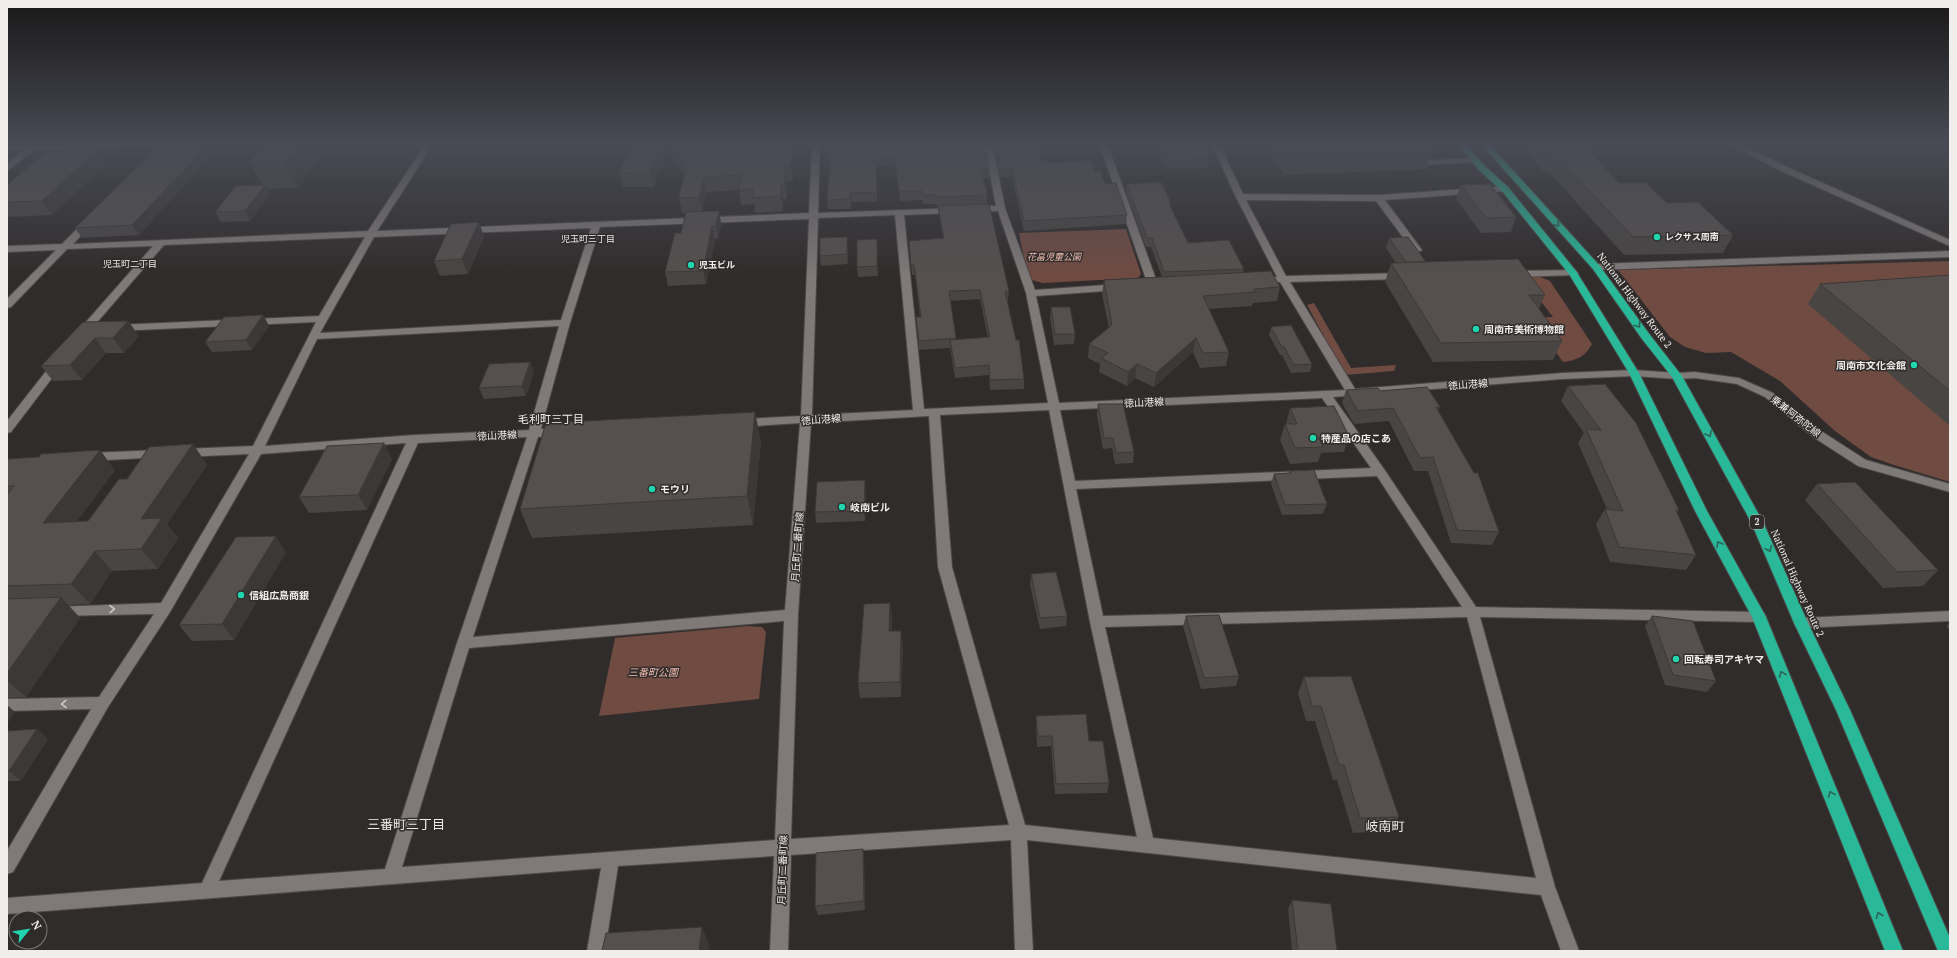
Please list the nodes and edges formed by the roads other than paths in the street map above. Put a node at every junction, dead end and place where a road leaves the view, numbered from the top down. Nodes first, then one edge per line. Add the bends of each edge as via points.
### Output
1 (401, 188) edge
2 (815, 188) edge
3 (997, 188) edge
4 (1119, 188) edge
5 (1236, 188) edge
6 (1505, 188) joint
7 (1524, 188) edge
8 (1826, 188) edge
9 (1240, 197) junction
10 (1379, 198) junction
11 (1001, 208) junction
12 (899, 212) junction
13 (98, 214) edge
14 (815, 215) junction
15 (596, 226) junction
16 (371, 234) junction
17 (1950, 243) edge
18 (160, 244) junction
19 (65, 246) junction
20 (7, 249) edge
21 (1950, 254) edge
22 (1421, 256) edge
23 (1596, 267) junction
24 (1573, 272) junction
25 (1504, 274) edge
26 (1411, 276) edge
27 (1283, 279) junction
28 (1252, 281) edge
29 (1153, 285) edge
30 (1130, 286) edge
31 (1030, 293) junction
32 (7, 305) edge
33 (323, 320) junction
34 (565, 323) junction
35 (85, 329) junction
36 (313, 336) junction
37 (75, 342) edge
38 (65, 354) edge
39 (1634, 373) junction
40 (1677, 376) junction
41 (1324, 393) junction
42 (1352, 393) junction
43 (1052, 406) junction
44 (934, 412) junction
45 (919, 413) junction
46 (806, 420) junction
47 (728, 424) edge
48 (7, 429) edge
49 (573, 431) edge
50 (534, 433) junction
51 (414, 439) junction
52 (257, 450) junction
53 (77, 457) edge
54 (1380, 472) junction
55 (1070, 485) junction
56 (1950, 488) edge
57 (165, 608) junction
58 (43, 612) edge
59 (1472, 612) junction
60 (792, 615) junction
61 (1950, 616) edge
62 (1759, 617) junction
63 (1097, 622) junction
64 (1801, 623) junction
65 (464, 643) junction
66 (103, 703) junction
67 (7, 706) edge
68 (1019, 832) junction
69 (1147, 846) junction
70 (783, 849) junction
71 (611, 859) junction
72 (7, 866) edge
73 (391, 876) junction
74 (1547, 887) junction
75 (207, 890) junction
76 (7, 906) edge
77 (596, 951) edge
78 (779, 951) edge
79 (1024, 951) edge
80 (1570, 951) edge
81 (1894, 951) edge
82 (1947, 951) edge

1 - 16 street
2 - 14 street, 月丘町二番町線
3 - 11 street
4 - 29 street
5 - 9 street
6 - 10 street
6 - 24 highway
7 -> 23 highway, National Highway Route 2 / 2
8 - 17 street
9 - 10 street
9 - 27 street
10 - 22 street
11 - 12 street
11 - 31 street
12 - 14 street
12 - 45 street
13 - 19 street
14 - 15 street
14 - 46 street, 月丘町二番町線
15 - 16 street
15 - 34 street
16 - 18 street
16 - 33 street
18 - 19 street
18 - 35 street
19 - 20 street
19 - 32 street
21 - 23 street
23 -> 40 highway, National Highway Route 2 / 2
24 - 25 street
24 - 39 highway
26 - 27 street
27 - 28 street
27 - 42 street
30 - 31 street
31 - 43 street
33 - 35 street
33 - 36 street
34 - 36 street
34 - 50 street
35 - 37 street
36 - 52 street
38 - 48 street
39 - 40 street, 乗兼阿弥陀線
39 - 42 street, 徳山港線 via 1562,376
62 -> 39 highway via 1701,511
40 - 56 street, 乗兼阿弥陀線 via 1695,375 1739,381 1769,395 1817,434 1862,463
40 -> 64 highway, National Highway Route 2 / 2 via 1757,522
41 - 42 street, 徳山港線
41 - 43 street, 徳山港線
41 - 54 street
43 - 44 street, 徳山港線
43 - 55 street
44 - 45 street, 徳山港線
44 - 68 street via 945,568
45 - 46 street, 徳山港線
46 - 47 street, 徳山港線
46 - 60 street, 月丘町二番町線
49 - 50 street, 徳山港線
50 - 51 street, 徳山港線
50 - 65 street
51 - 52 street, 徳山港線
51 - 75 street
52 - 53 street, 徳山港線
52 - 57 street
54 - 55 street
54 - 59 street
55 - 63 street
58 -> 57 street
57 - 66 street
59 - 62 street
59 - 63 street
59 - 74 street
60 - 65 street
60 - 70 street, 月丘町二番町線
61 - 64 street
81 -> 62 highway
63 - 69 street
64 - 82 highway, National Highway Route 2 / 2 via 1843,710
65 - 73 street
66 -> 67 street
66 - 72 street
68 - 69 street
68 - 70 street
68 - 79 street
69 - 74 street
70 - 71 street
70 - 78 street, 月丘町二番町線
71 - 73 street
71 - 77 street
73 - 75 street
74 - 80 street
75 - 76 street

